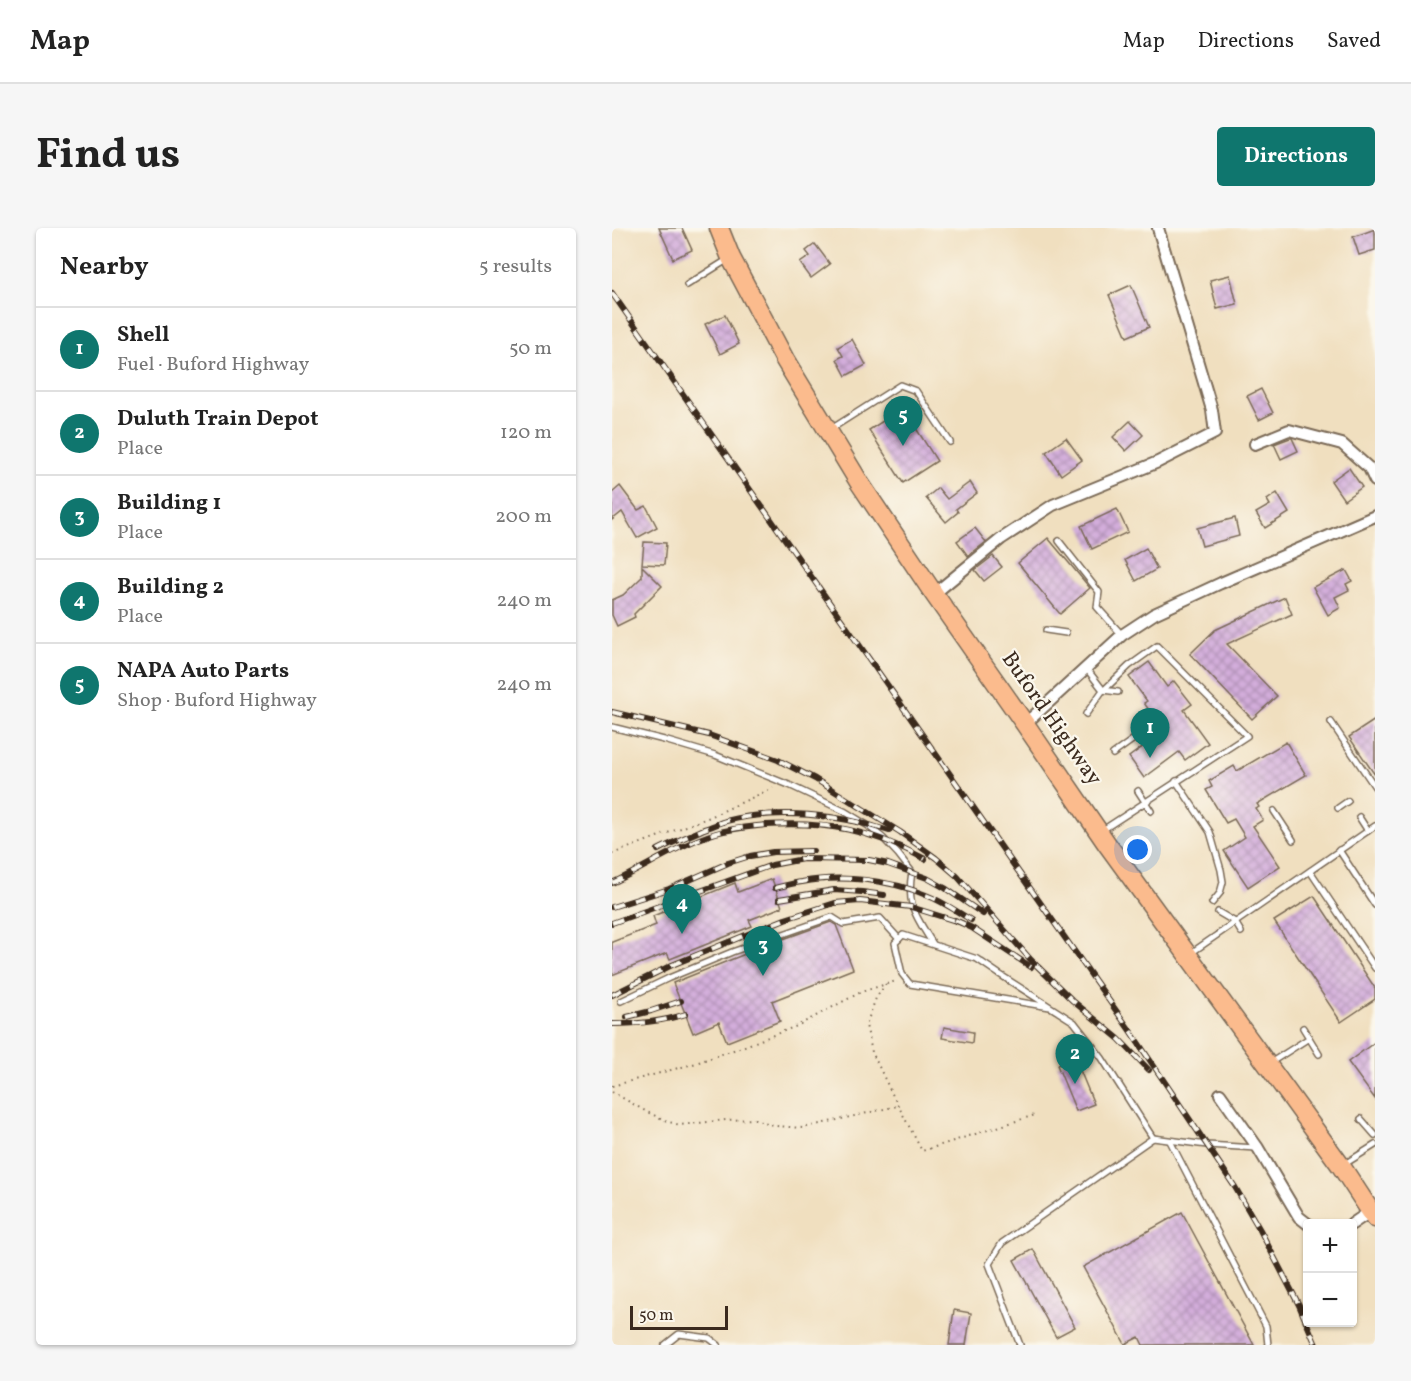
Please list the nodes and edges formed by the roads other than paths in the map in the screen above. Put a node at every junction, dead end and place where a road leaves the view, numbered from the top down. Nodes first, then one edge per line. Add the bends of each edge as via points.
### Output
1 (719, 228) edge
2 (1158, 228) edge
3 (731, 258) junction
4 (687, 285) dead end
5 (827, 432) junction
6 (950, 442) dead end
7 (1255, 444) dead end
8 (1375, 481) edge
9 (1375, 516) edge
10 (1059, 542) dead end
11 (934, 594) junction
12 (1046, 630) dead end
13 (1066, 633) dead end
14 (1122, 635) junction
15 (1086, 668) junction
16 (1103, 690) junction
17 (1118, 692) dead end
18 (1086, 714) dead end
19 (1331, 722) dead end
20 (1025, 723) junction
21 (612, 727) edge
22 (1145, 731) dead end
23 (1113, 754) dead end
24 (1176, 781) junction
25 (1375, 787) edge
26 (1138, 791) dead end
27 (1348, 801) dead end
28 (1145, 802) junction
29 (1338, 808) dead end
30 (1151, 811) dead end
31 (1274, 811) dead end
32 (1359, 817) dead end
33 (1375, 826) edge
34 (1368, 831) junction
35 (1099, 832) junction
36 (1293, 840) dead end
37 (1339, 850) junction
38 (1310, 871) junction
39 (1212, 903) dead end
40 (1375, 905) edge
41 (1218, 912) dead end
42 (1235, 922) junction
43 (1241, 932) dead end
44 (899, 939) junction
45 (934, 945) junction
46 (1187, 955) junction
47 (1375, 968) edge
48 (621, 1001) dead end
49 (1050, 1007) junction
50 (1303, 1028) dead end
51 (1309, 1038) junction
52 (1319, 1054) dead end
53 (1267, 1065) junction
54 (1220, 1094) dead end
55 (1361, 1119) dead end
56 (1375, 1135) edge
57 (1153, 1138) junction
58 (1170, 1141) junction
59 (1375, 1145) edge
60 (1258, 1148) junction
61 (1341, 1166) junction
62 (1373, 1215) edge
63 (1303, 1220) edge
64 (1357, 1222) edge
65 (665, 1345) edge
66 (718, 1345) edge
67 (1020, 1345) edge
68 (1268, 1345) edge

1 - 3 main road, Buford Highway
2 - 11 street via 1212,410 1215,433 1158,462 1053,505 1000,539
3 - 4 lane
3 - 5 main road, Buford Highway
5 - 6 lane via 900,385 916,391
5 - 11 main road, Buford Highway
7 - 8 street via 1289,430 1342,444 1369,468
9 - 14 street via 1154,614
10 - 14 lane via 1099,592 1097,607
11 - 20 main road, Buford Highway
12 - 13 lane
14 - 15 street
15 - 16 lane
15 - 20 street
16 - 17 lane
16 - 18 lane
16 - 24 lane via 1157,646 1247,736
19 - 25 lane
20 - 35 main road, Buford Highway
21 - 45 lane via 715,754 867,825 912,872 911,907
22 - 23 lane
24 - 28 lane
24 - 39 lane via 1210,832 1223,882
26 - 28 lane
27 - 29 lane
28 - 30 lane
28 - 35 lane
31 - 36 lane
32 - 34 lane
33 - 34 lane
34 - 37 lane
35 - 46 main road, Buford Highway
37 - 38 lane
37 - 40 lane
38 - 42 lane
38 - 47 lane
41 - 42 lane
42 - 43 lane
42 - 46 lane
44 - 45 lane via 903,935
44 - 48 lane via 880,918 843,924 832,917 732,952
44 - 49 lane via 895,943 902,974 910,984
45 - 49 lane via 977,958
46 - 53 main road, Buford Highway
49 - 57 lane via 1074,1022
50 - 51 lane
51 - 52 lane
51 - 53 lane
53 - 61 main road, Buford Highway
54 - 60 street
55 - 56 lane
57 - 58 lane
57 - 67 lane via 1002,1243 989,1264
58 - 60 lane
58 - 68 lane via 1266,1326
59 - 61 lane
60 - 63 street
61 - 62 main road, Buford Highway
62 - 64 street
65 - 66 lane via 679,1334 709,1338

